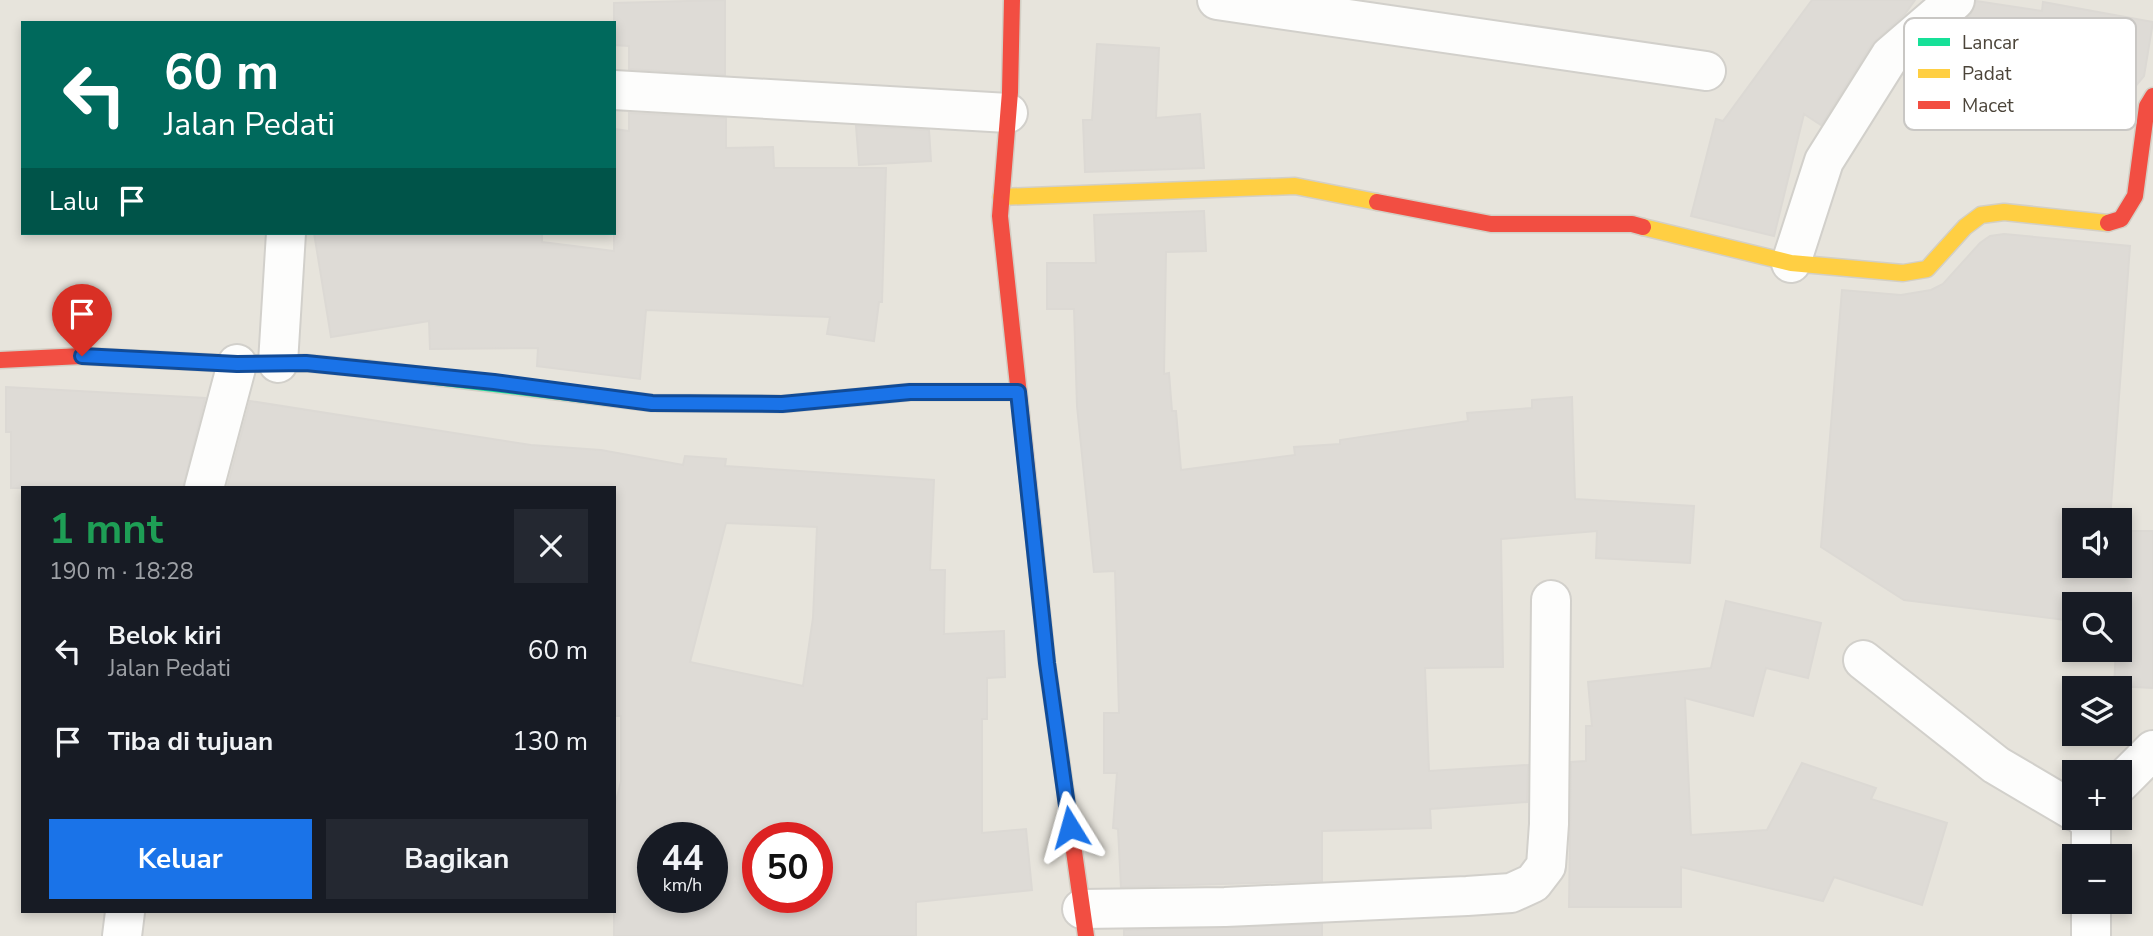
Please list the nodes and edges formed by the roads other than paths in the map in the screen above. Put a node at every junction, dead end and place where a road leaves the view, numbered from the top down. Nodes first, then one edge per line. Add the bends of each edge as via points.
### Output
1 (1012, 0) edge
2 (1217, 0) edge
3 (1955, 0) edge
4 (1356, 9) edge
5 (1934, 18) edge
6 (1904, 44) edge
7 (1706, 71) dead end
8 (616, 90) edge
9 (2153, 96) edge
10 (1008, 113) junction
11 (1001, 197) junction
12 (286, 235) edge
13 (1791, 263) junction
14 (0, 360) edge
15 (278, 363) junction
16 (237, 364) junction
17 (1018, 392) junction
18 (205, 486) edge
19 (1551, 600) dead end
20 (1863, 660) dead end
21 (2153, 750) edge
22 (2132, 771) edge
23 (2062, 809) edge
24 (125, 913) edge
25 (2091, 914) edge
26 (1084, 922) edge
27 (122, 936) edge
28 (2091, 936) edge

1 - 10 street
2 - 4 street
3 - 5 street
4 - 7 street
6 - 13 street via 1890,56 1824,161
8 - 10 street
9 - 13 street via 2147,106 2135,197 2121,219 2106,224 2004,212 1981,215 1927,269 1903,273
10 - 11 street
11 - 13 street via 1295,186 1491,224 1632,224
11 - 17 street
12 - 15 street
14 - 16 street via 82,356
15 - 16 street
15 - 17 street via 494,382 652,403 782,404 910,392
16 - 18 street
17 - 26 street via 1047,663
19 - 26 street via 1549,824 1546,866 1533,883 1511,893 1225,907
20 - 23 street via 1996,765
21 - 22 street
24 - 27 street
25 - 28 street

